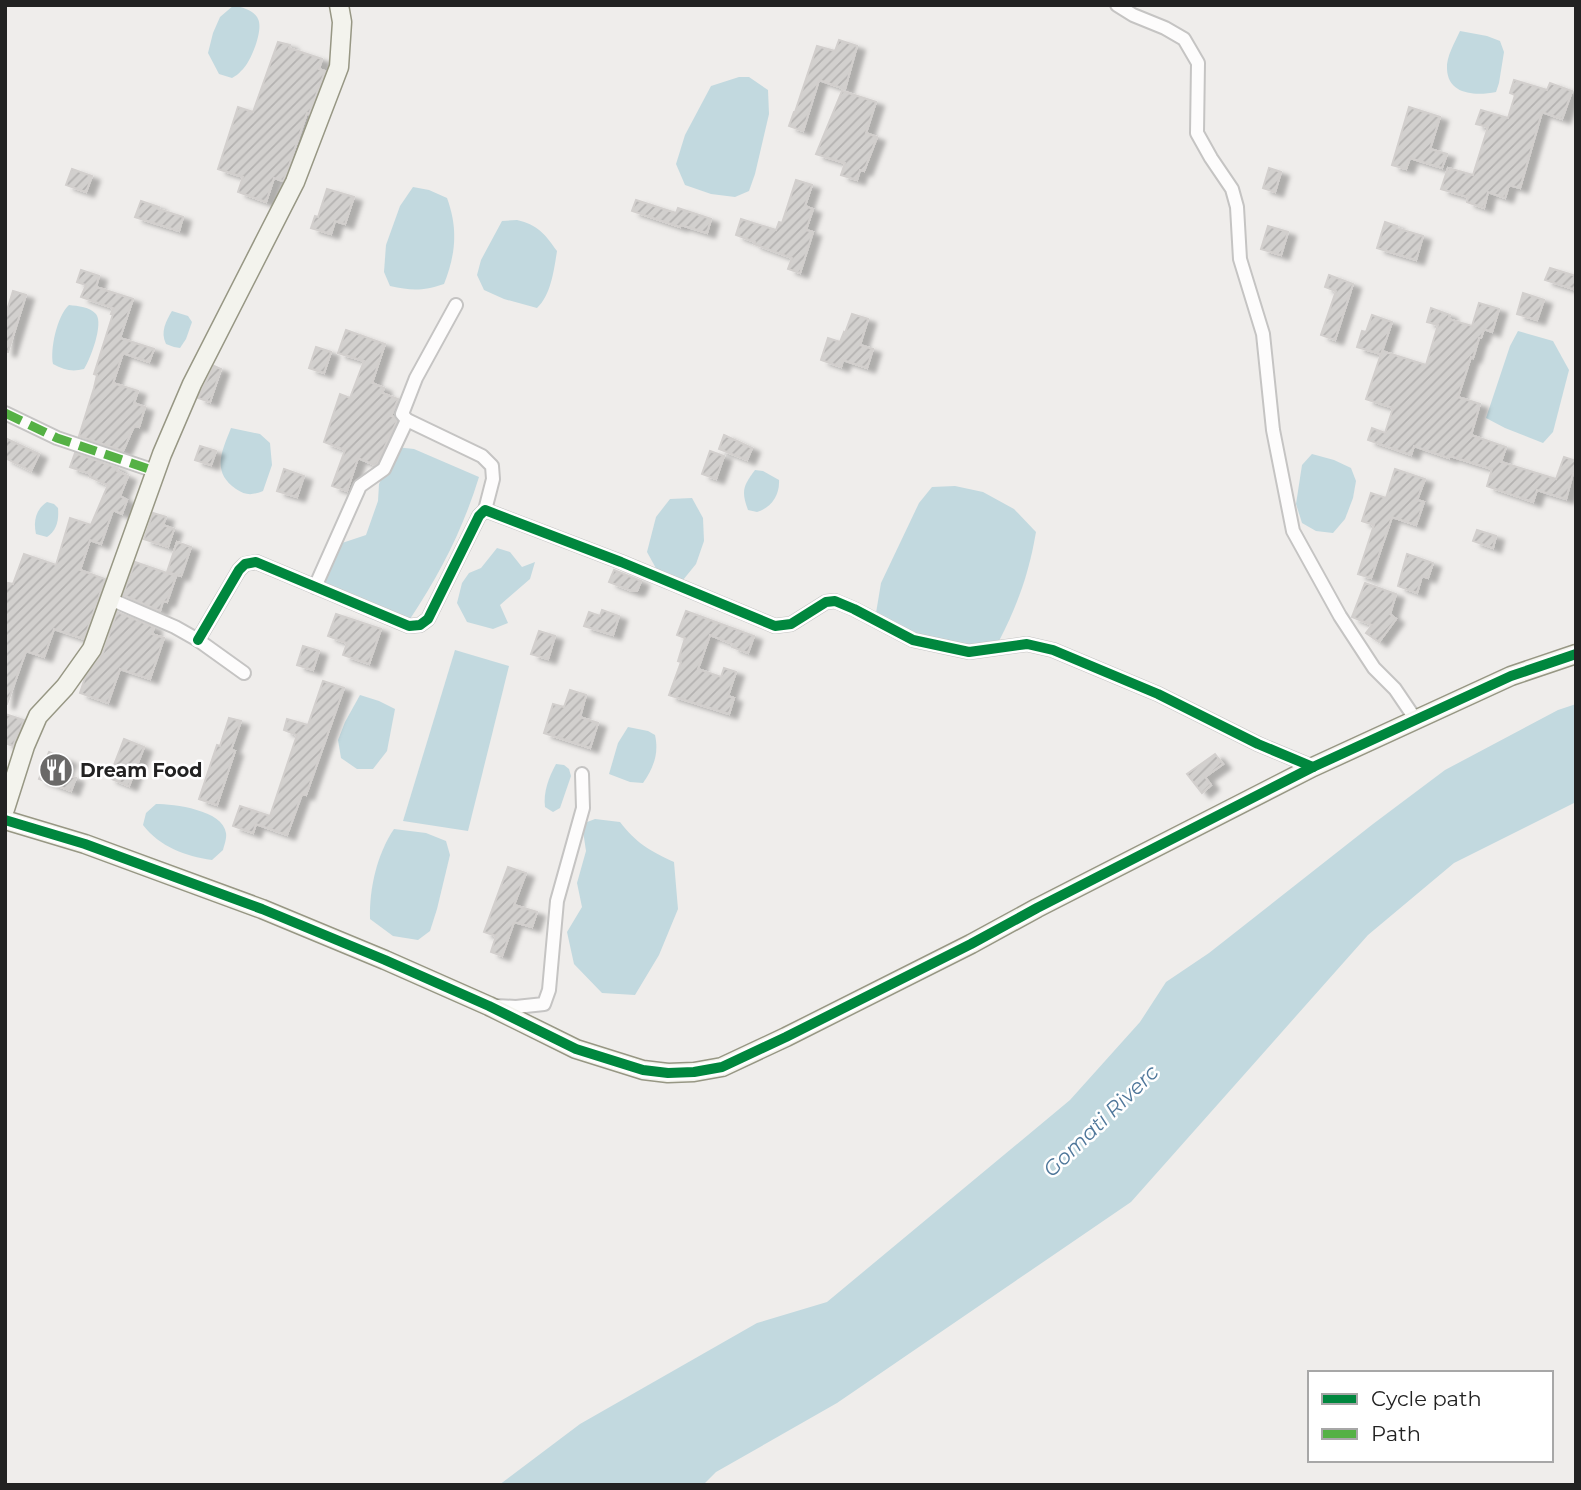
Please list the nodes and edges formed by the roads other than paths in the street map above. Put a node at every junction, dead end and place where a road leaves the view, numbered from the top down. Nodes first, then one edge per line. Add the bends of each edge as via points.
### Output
1 (339, 5) edge
2 (1117, 5) edge
3 (456, 305) dead end
4 (5, 413) edge
5 (407, 420) junction
6 (155, 471) junction
7 (485, 510) junction
8 (315, 587) junction
9 (110, 599) junction
10 (198, 640) junction
11 (1576, 654) edge
12 (244, 673) dead end
13 (1416, 720) junction
14 (1314, 767) junction
15 (582, 774) dead end
16 (5, 809) edge
17 (5, 820) edge
18 (489, 1006) junction

1 - 6 street via 339,67 295,182 192,384
2 - 13 street via 1184,39 1198,63 1197,133 1232,189 1237,207 1240,259 1263,334 1273,430 1293,531 1374,668
3 - 5 street via 416,378 402,414
4 - 6 street via 57,438
5 - 7 street via 482,456 492,466
5 - 8 street via 384,469 360,486
6 - 9 street
7 - 8 street via 428,619 420,625 409,626
7 - 14 street via 775,626 791,624 835,601 913,640 969,652 1027,644 1053,650
8 - 10 street via 256,562 246,564
9 - 10 street
9 - 16 street via 92,649 38,716
10 - 12 street
11 - 13 street via 1511,676
13 - 14 street
14 - 18 street via 722,1067 694,1072 643,1070 576,1049
15 - 18 street via 583,808 558,901 544,1004
17 - 18 street via 85,844 262,909

